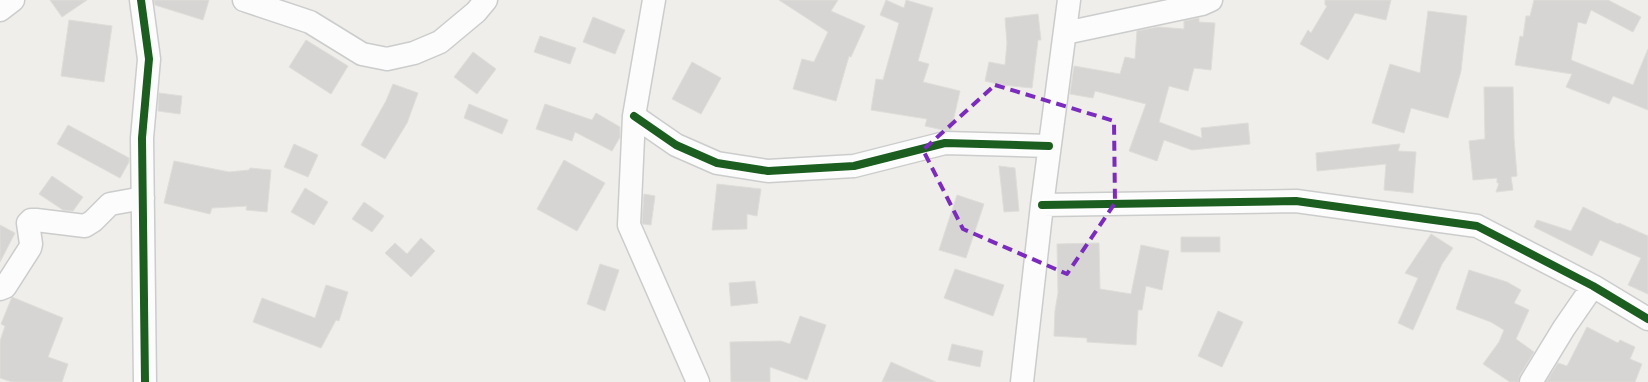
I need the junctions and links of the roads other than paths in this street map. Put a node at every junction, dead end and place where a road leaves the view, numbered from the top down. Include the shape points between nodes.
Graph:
1 (13, 0) edge
2 (141, 0) edge
3 (244, 0) edge
4 (486, 0) edge
5 (654, 0) edge
6 (1069, 0) edge
7 (1211, 0) edge
8 (0, 10) edge
9 (1065, 33) junction
10 (634, 116) junction
11 (1049, 146) junction
12 (143, 198) junction
13 (1042, 205) junction
14 (1594, 286) junction
15 (0, 289) edge
16 (1648, 319) edge
17 (145, 382) edge
18 (698, 382) edge
19 (1022, 382) edge
20 (1531, 382) edge

1 - 8 street
2 - 12 street via 149,59 142,138
3 - 4 street via 310,22 362,54 387,59 414,53 440,42
5 - 10 street
6 - 9 street
7 - 9 street
9 - 11 street
10 - 11 street via 676,145 717,164 768,171 854,166 945,143
10 - 18 street via 630,225
11 - 13 street
12 - 15 street via 110,204 85,226 31,220 28,223 30,248 5,287
12 - 17 street
13 - 14 street via 1296,201 1477,226
13 - 19 street
14 - 16 street
14 - 20 street

